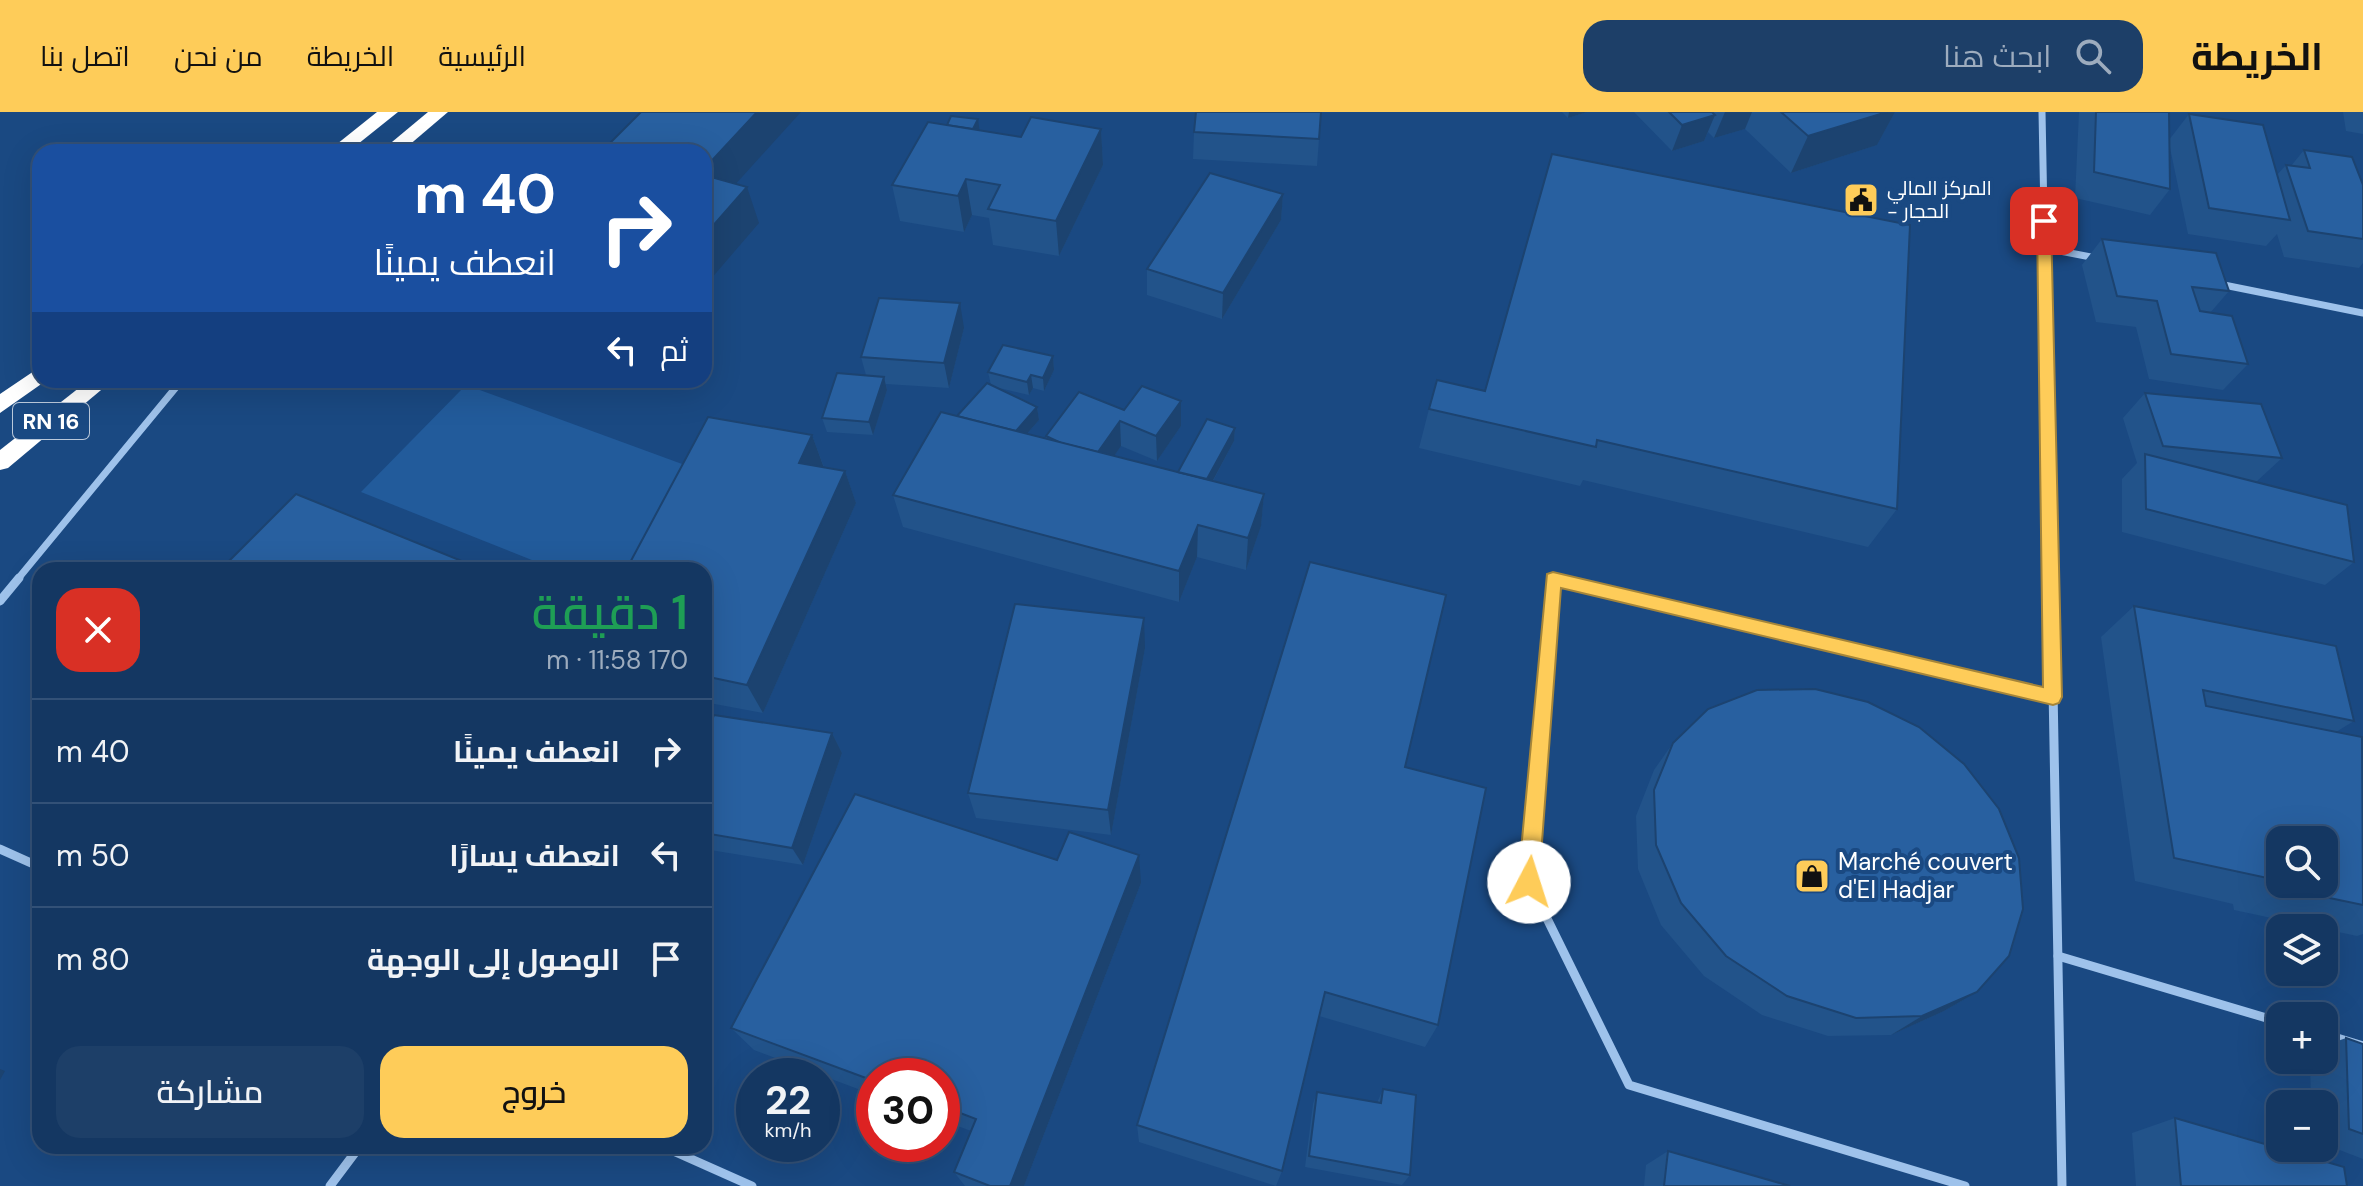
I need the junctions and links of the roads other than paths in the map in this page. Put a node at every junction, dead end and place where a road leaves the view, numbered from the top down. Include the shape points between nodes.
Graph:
1 (389, 112) edge
2 (439, 112) edge
3 (2042, 112) edge
4 (347, 144) edge
5 (399, 144) edge
6 (2044, 248) junction
7 (2105, 260) edge
8 (2211, 282) edge
9 (2363, 313) edge
10 (32, 381) edge
11 (93, 388) edge
12 (175, 388) edge
13 (0, 405) edge
14 (0, 462) edge
15 (32, 562) edge
16 (32, 562) edge
17 (0, 601) edge
18 (2053, 697) junction
19 (0, 849) edge
20 (32, 863) edge
21 (2058, 956) junction
22 (2266, 1018) edge
23 (2338, 1038) edge
24 (2363, 1046) edge
25 (354, 1154) edge
26 (680, 1154) edge
27 (330, 1186) edge
28 (752, 1186) edge
29 (1965, 1186) edge
30 (2062, 1186) edge

1 - 4 highway
2 - 5 highway
3 - 6 street
6 - 7 street
6 - 18 street
8 - 9 street
10 - 13 highway, RN 16
11 - 14 highway, RN 16
12 - 16 street
15 - 17 street
18 - 21 street
18 - 29 street via 1553,579 1529,882 1629,1085
19 - 20 street
21 - 22 street
21 - 30 street
23 - 24 street
25 - 27 street
26 - 28 street

